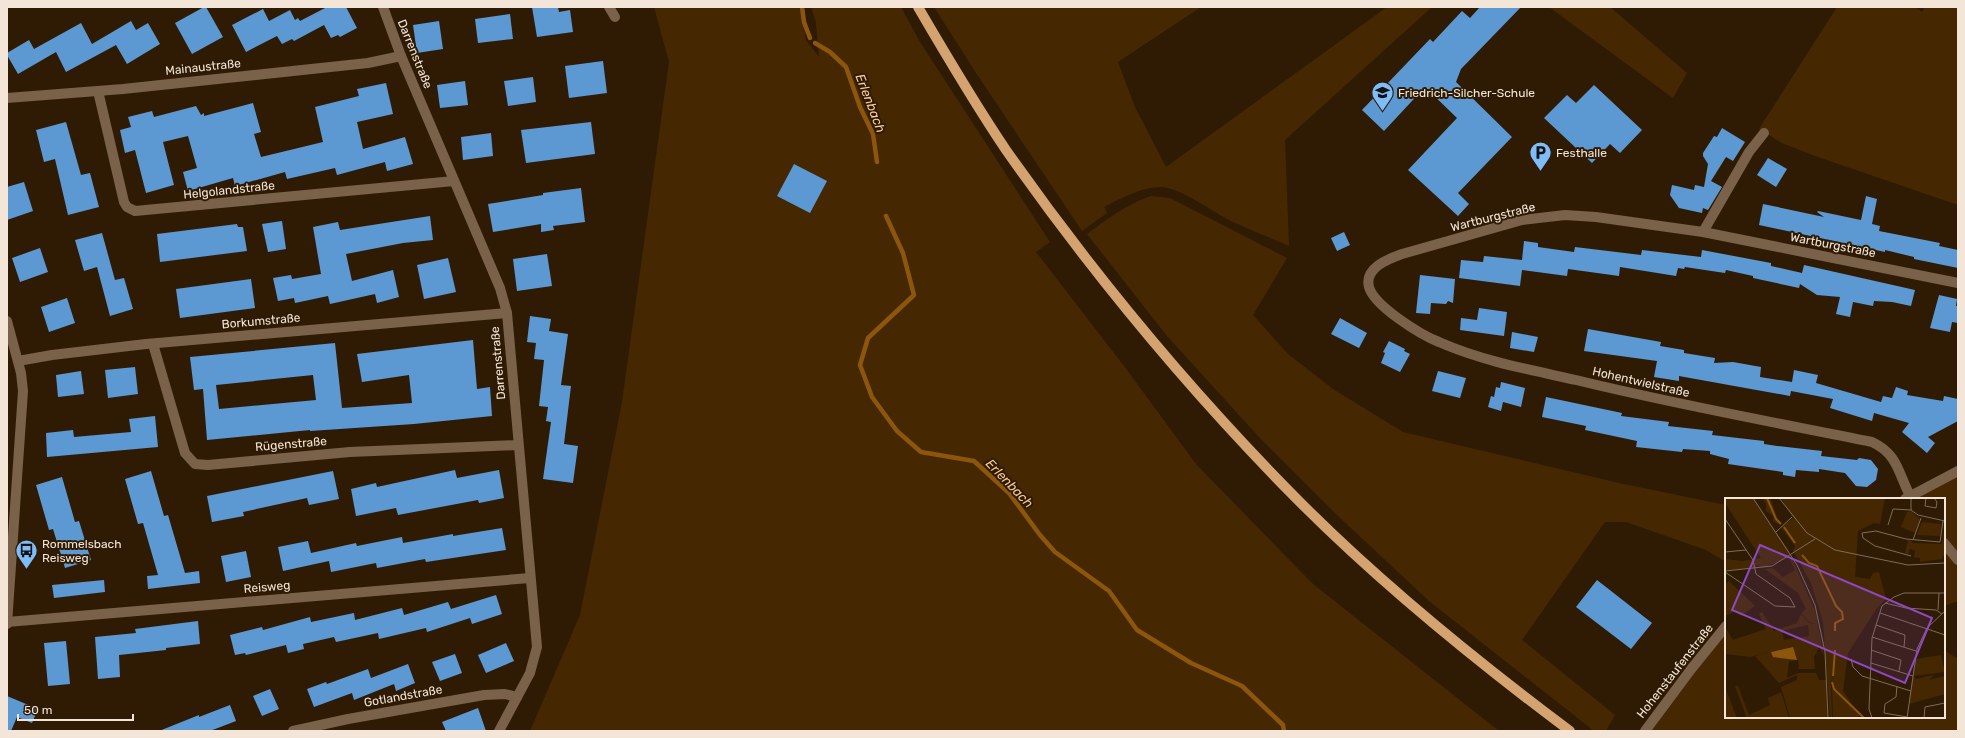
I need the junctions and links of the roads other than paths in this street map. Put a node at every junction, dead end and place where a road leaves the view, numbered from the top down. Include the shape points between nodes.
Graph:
1 (382, 7) edge
2 (609, 7) edge
3 (918, 7) edge
4 (615, 17) dead end
5 (401, 56) junction
6 (98, 91) junction
7 (7, 98) edge
8 (1764, 133) dead end
9 (454, 180) junction
10 (1703, 232) junction
11 (1370, 276) joint
12 (1958, 283) edge
13 (507, 313) junction
14 (7, 321) edge
15 (154, 344) junction
16 (18, 361) junction
17 (518, 445) junction
18 (1958, 471) edge
19 (1909, 498) edge
20 (1945, 544) edge
21 (1958, 560) edge
22 (530, 578) junction
23 (7, 623) edge
24 (1725, 627) edge
25 (517, 697) junction
26 (293, 731) edge
27 (499, 731) edge
28 (1570, 731) edge
29 (1646, 731) edge

1 - 5 street, Darrenstraße
2 - 4 street
3 - 28 main road via 1006,149 1097,273 1191,386 1290,492 1379,576 1471,655
5 - 6 street, Mainaustraße via 368,63
5 - 9 street, Darrenstraße
6 - 7 street, Mainaustraße
6 - 9 street, Helgolandstraße via 124,202 135,211
8 - 10 street via 1749,152
9 - 13 street, Darrenstraße via 500,288
10 - 11 street, Wartburgstraße via 1596,217 1540,217 1388,259
10 - 12 street, Wartburgstraße
11 - 19 street, Hohentwielstraße via 1370,289 1378,301 1406,323 1438,342 1454,348 1516,366 1692,407 1872,442 1884,448 1893,458
13 - 15 street, Borkumstraße
13 - 17 street, Darrenstraße
14 - 16 street
15 - 16 street, Borkumstraße
15 - 17 street, Rügenstraße via 185,453 195,464 208,465 350,452
16 - 23 street via 23,384 23,415
17 - 22 street, Darrenstraße
18 - 19 street
20 - 21 street
22 - 23 street, Reisweg
22 - 25 street, Darrenstraße via 536,656
24 - 29 street, Hohenstaufenstraße
25 - 26 street, Gotlandstraße via 505,694 484,695
25 - 27 street, Darrenstraße

